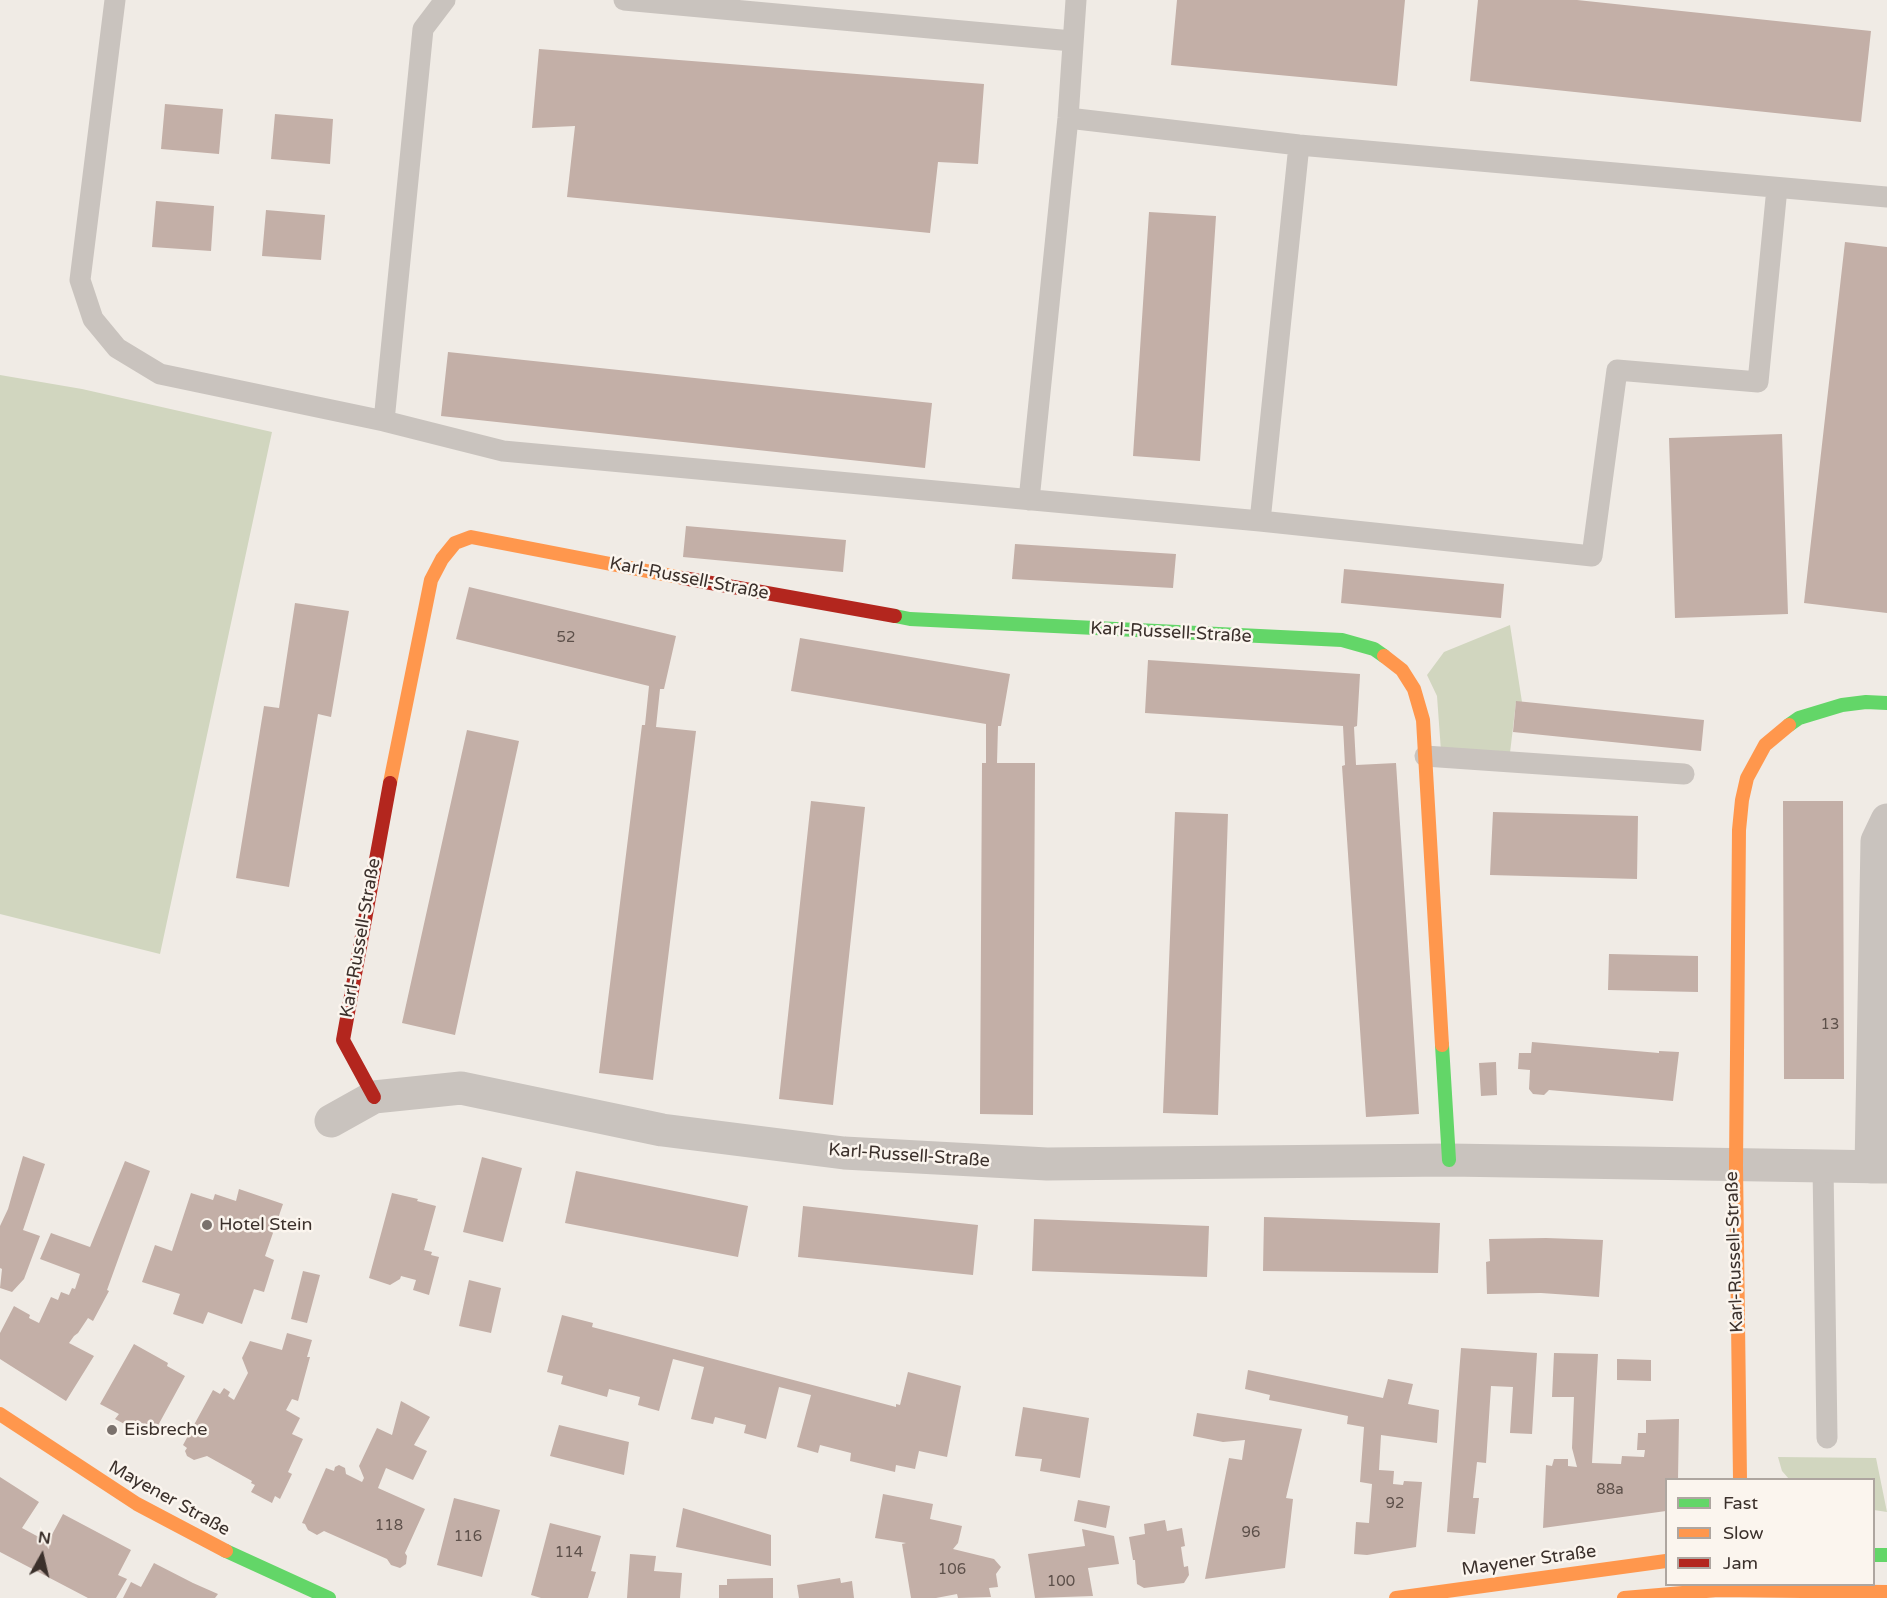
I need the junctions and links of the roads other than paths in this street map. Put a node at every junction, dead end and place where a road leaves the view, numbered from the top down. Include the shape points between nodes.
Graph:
1 (115, 0) edge
2 (445, 0) edge
3 (624, 0) edge
4 (1076, 0) edge
5 (1072, 40) junction
6 (1068, 118) junction
7 (1299, 145) junction
8 (1777, 188) junction
9 (1887, 197) edge
10 (384, 421) junction
11 (1029, 500) junction
12 (1260, 522) junction
13 (1887, 704) edge
14 (1425, 756) junction
15 (1684, 774) dead end
16 (1887, 820) edge
17 (374, 1096) junction
18 (331, 1121) dead end
19 (1449, 1160) junction
20 (1736, 1165) junction
21 (1823, 1166) junction
22 (1879, 1167) edge
23 (0, 1414) edge
24 (1827, 1438) dead end
25 (1740, 1478) edge
26 (1665, 1561) edge
27 (1887, 1592) edge
28 (329, 1598) edge
29 (1396, 1598) edge
30 (1624, 1598) edge

1 - 10 lane via 80,280 93,319 117,348 160,374
2 - 10 lane via 423,30
3 - 5 lane
4 - 5 lane
5 - 6 lane
6 - 7 lane
6 - 11 lane
7 - 8 lane
7 - 12 lane
8 - 9 lane
8 - 12 lane via 1758,382 1617,370 1592,556
10 - 11 lane via 503,451
11 - 12 lane
13 - 20 main road via 1842,705 1798,718 1765,746 1748,778 1739,830
14 - 15 lane
14 - 17 main road, Karl-Russell-Straße via 1423,720 1414,689 1402,670 1374,649 1342,640 910,619 471,537 455,543 431,580 343,1040
14 - 19 main road, Karl-Russell-Straße
16 - 22 street via 1877,841
17 - 18 street, Karl-Russell-Straße
17 - 19 street, Karl-Russell-Straße via 461,1088 662,1130 844,1153 1047,1164
19 - 20 street, Karl-Russell-Straße
20 - 21 street
20 - 25 main road, Karl-Russell-Straße
21 - 22 street
21 - 24 lane
23 - 28 main road, Mayener Straße via 137,1504 237,1557
26 - 29 main road, Mayener Straße
27 - 30 main road via 1718,1590

